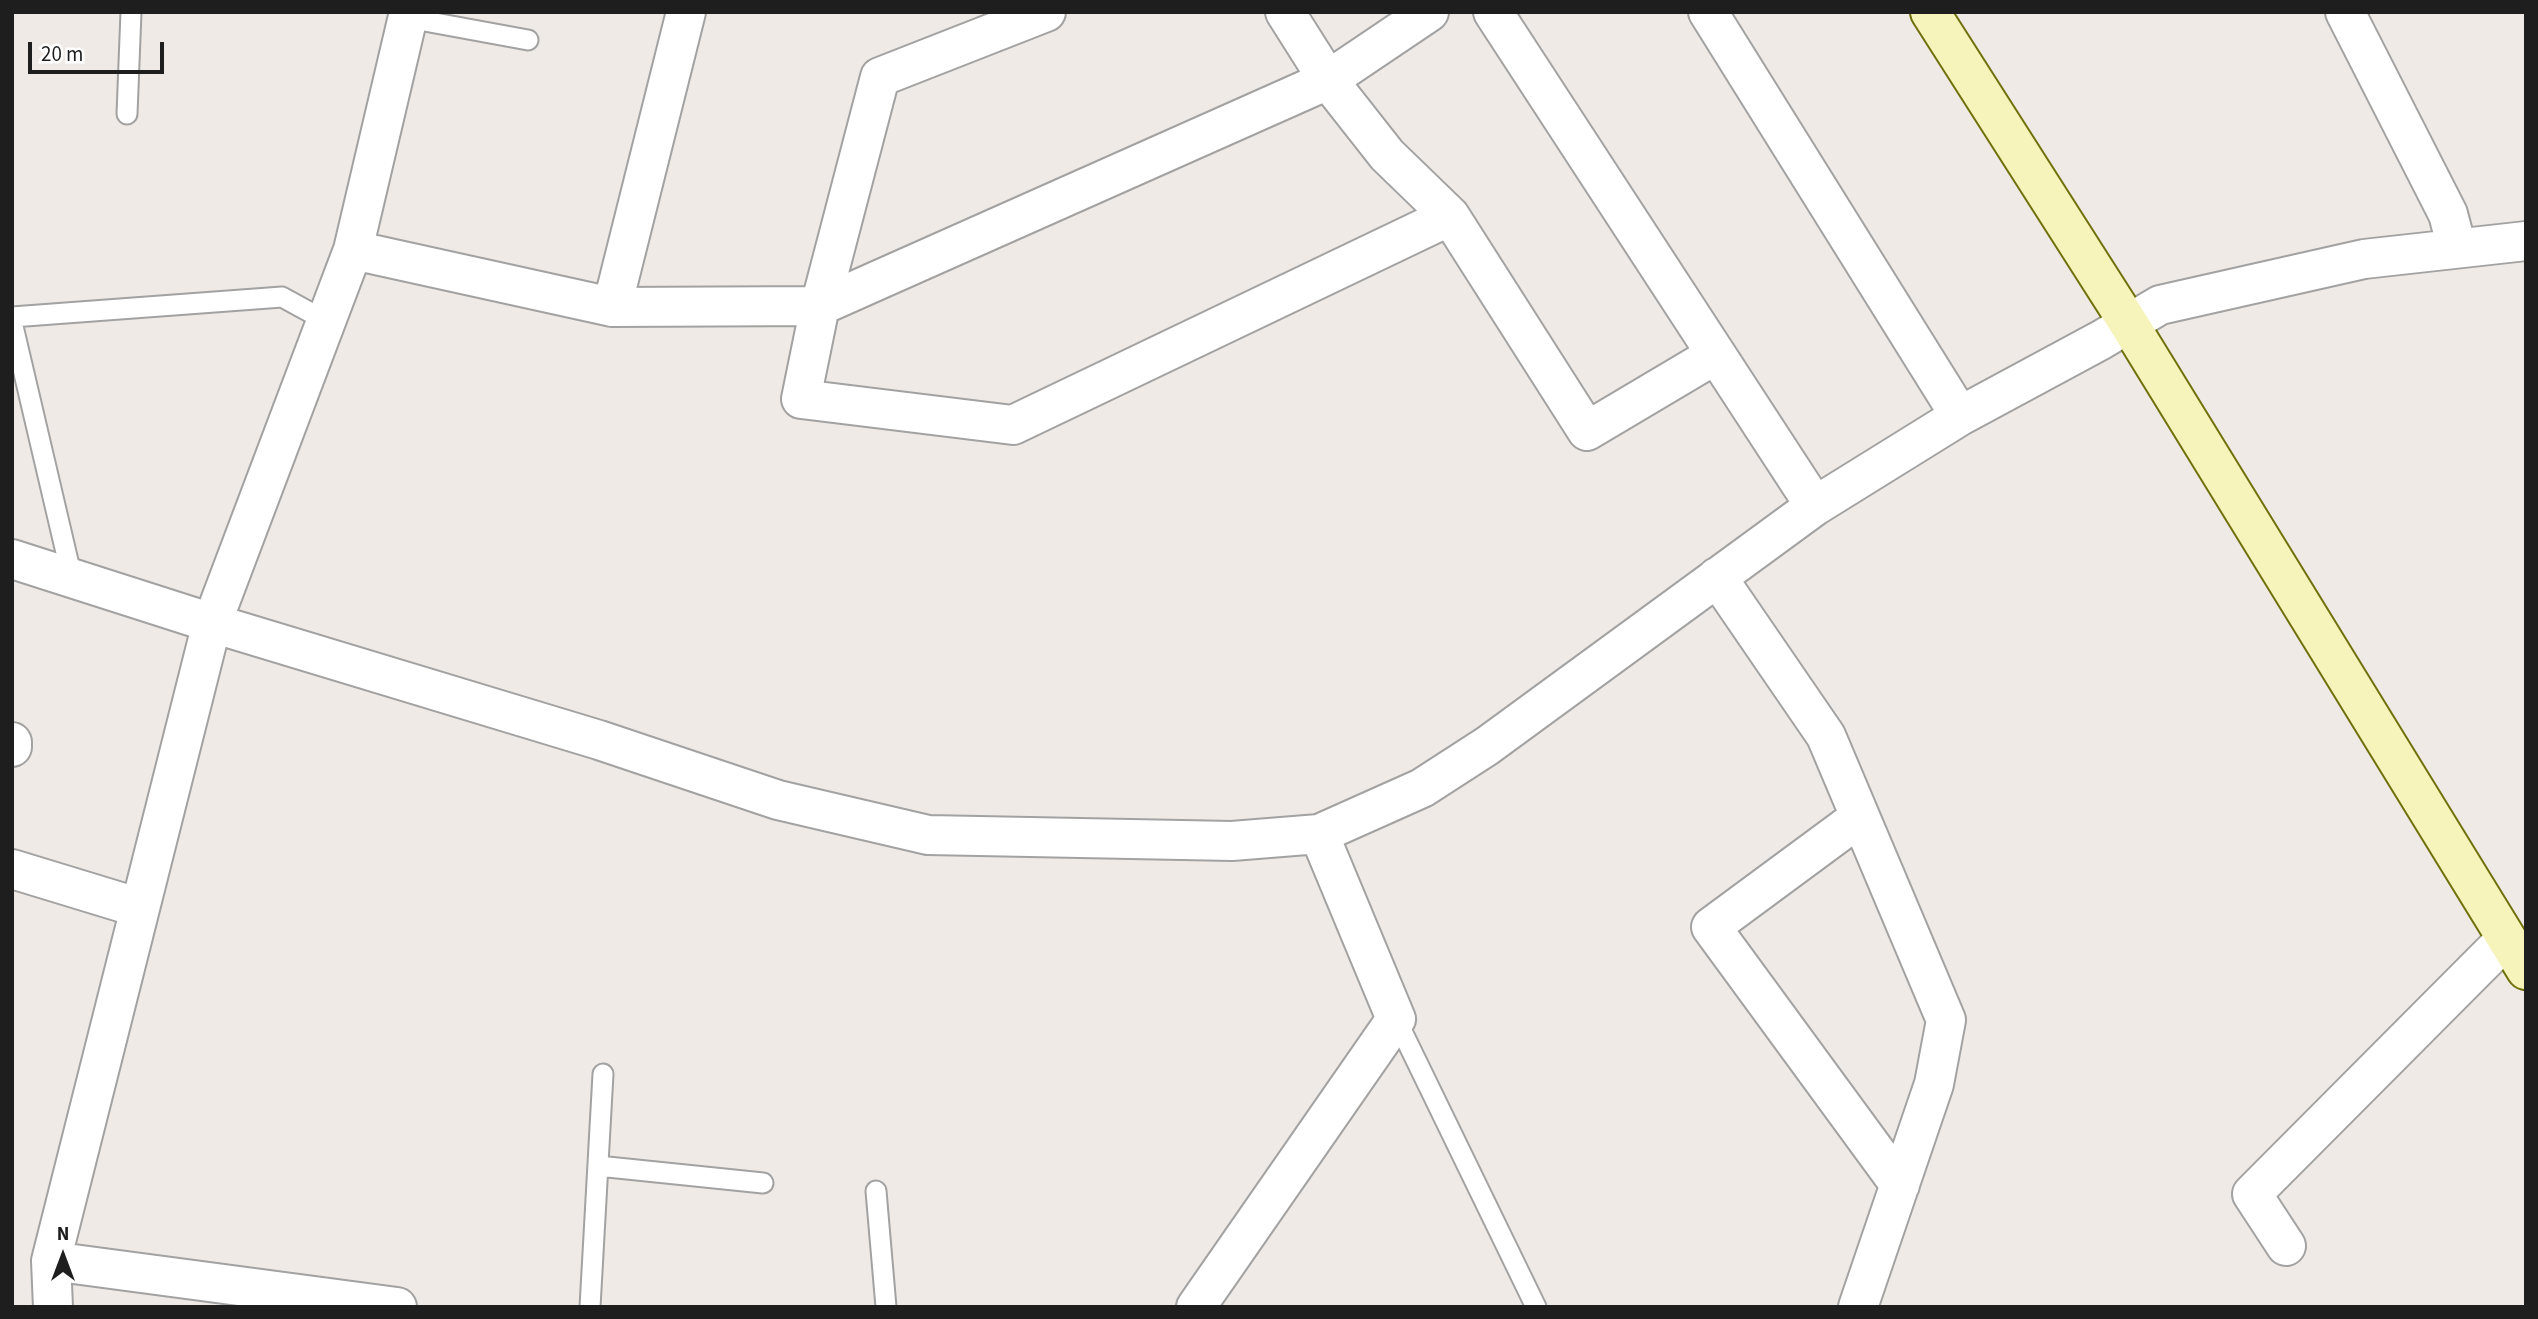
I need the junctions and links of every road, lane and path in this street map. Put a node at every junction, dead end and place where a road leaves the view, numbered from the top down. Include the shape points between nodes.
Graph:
1 (131, 12) edge
2 (687, 12) edge
3 (1046, 12) edge
4 (1285, 12) edge
5 (1429, 12) edge
6 (1493, 12) edge
7 (1708, 12) edge
8 (1930, 12) edge
9 (2345, 12) edge
10 (408, 15) edge
11 (528, 40) dead end
12 (1328, 80) junction
13 (127, 114) dead end
14 (1450, 216) junction
15 (2526, 241) edge
16 (2457, 248) junction
17 (353, 250) junction
18 (820, 306) junction
19 (612, 307) junction
20 (12, 319) edge
21 (326, 321) junction
22 (2129, 324) junction
23 (1716, 355) junction
24 (1960, 415) junction
25 (1815, 506) junction
26 (12, 559) edge
27 (72, 578) junction
28 (1717, 578) junction
29 (212, 623) junction
30 (1860, 817) junction
31 (1319, 834) junction
32 (12, 869) edge
33 (140, 908) junction
34 (2516, 955) edge
35 (1396, 1019) junction
36 (603, 1074) dead end
37 (598, 1166) junction
38 (763, 1183) dead end
39 (1900, 1185) junction
40 (876, 1191) dead end
41 (2286, 1245) dead end
42 (51, 1261) junction
43 (53, 1307) edge
44 (397, 1307) edge
45 (590, 1307) edge
46 (886, 1307) edge
47 (1196, 1307) edge
48 (1536, 1307) edge
49 (1858, 1307) edge

1 - 13 lane
2 - 19 street
3 - 18 street via 880,77
4 - 12 street
5 - 12 street
6 - 23 street
7 - 24 street
8 - 22 street
9 - 16 street via 2448,214
10 - 11 lane
10 - 17 street
12 - 14 street via 1387,155
12 - 18 street
14 - 18 street via 1013,425 801,399
14 - 23 street via 1587,431
15 - 16 street
16 - 22 street via 2364,259 2160,305
17 - 19 street
17 - 21 street
18 - 19 street
20 - 21 lane via 282,296
20 - 27 lane
21 - 29 street
22 - 24 street
22 - 34 street
23 - 25 street
24 - 25 street
25 - 28 street
26 - 27 street
27 - 29 street
28 - 30 street via 1826,736
28 - 31 street via 1422,788
29 - 31 street via 599,740 778,800 928,835 1232,841
29 - 33 street
30 - 39 street via 1946,1020 1934,1084
30 - 39 street via 1711,927
31 - 35 street
32 - 33 street
33 - 42 street
34 - 41 street via 2252,1194
35 - 47 street
35 - 48 lane
36 - 37 lane
37 - 38 lane
37 - 45 lane
39 - 49 street
40 - 46 lane
42 - 43 street
42 - 44 street

